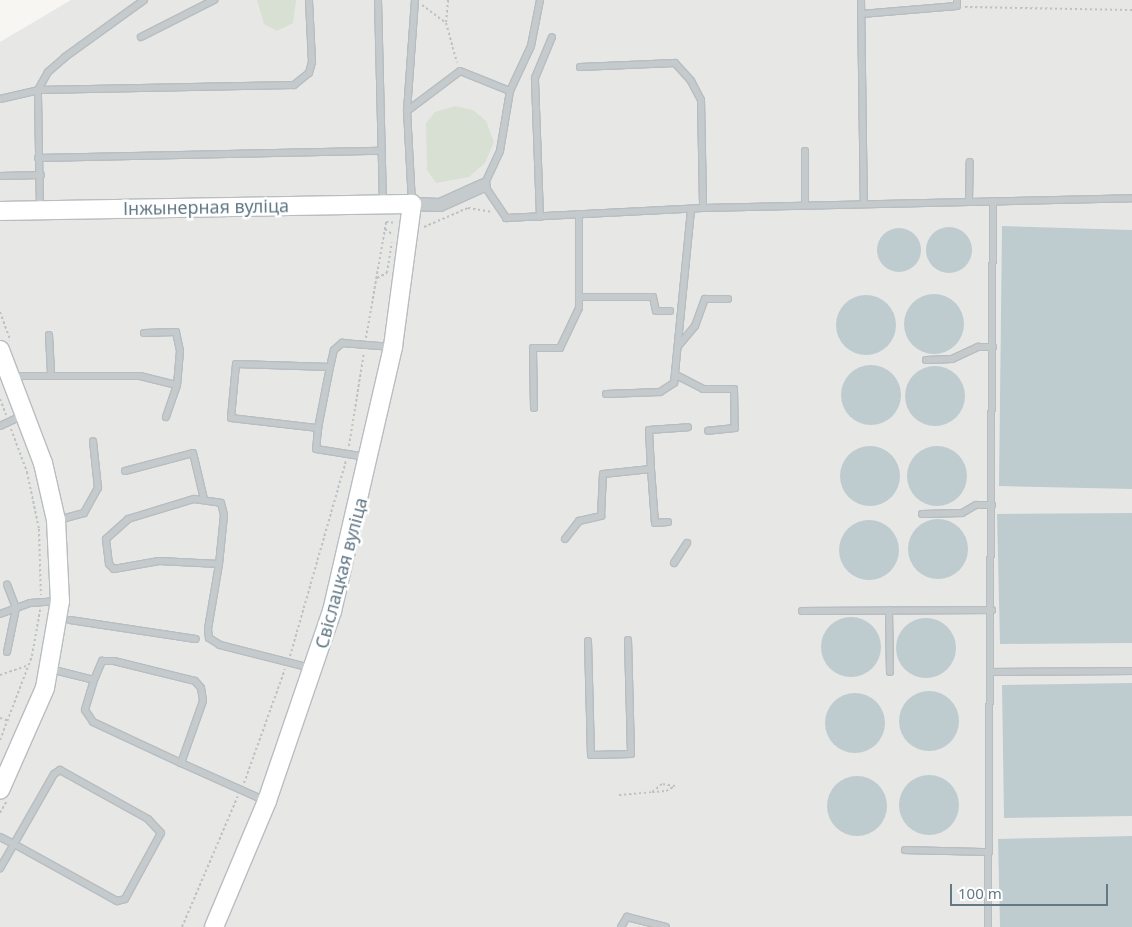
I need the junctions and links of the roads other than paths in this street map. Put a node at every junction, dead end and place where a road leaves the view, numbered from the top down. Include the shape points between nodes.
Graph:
1 (144, 0) edge
2 (214, 0) edge
3 (310, 0) edge
4 (378, 0) edge
5 (540, 0) edge
6 (861, 0) edge
7 (415, 1) edge
8 (957, 3) edge
9 (861, 14) junction
10 (141, 38) dead end
11 (552, 38) dead end
12 (580, 67) dead end
13 (38, 90) junction
14 (510, 91) junction
15 (0, 99) edge
16 (407, 111) junction
17 (381, 151) junction
18 (804, 151) dead end
19 (38, 158) junction
20 (970, 162) dead end
21 (40, 175) junction
22 (0, 176) edge
23 (484, 185) junction
24 (1132, 198) edge
25 (993, 201) junction
26 (969, 202) junction
27 (383, 203) junction
28 (412, 204) junction
29 (864, 204) junction
30 (805, 205) junction
31 (691, 208) junction
32 (703, 208) junction
33 (0, 211) edge
34 (40, 211) junction
35 (579, 214) junction
36 (540, 217) junction
37 (579, 297) junction
38 (728, 299) dead end
39 (670, 312) dead end
40 (144, 333) dead end
41 (48, 335) dead end
42 (679, 345) junction
43 (993, 347) junction
44 (393, 348) junction
45 (0, 350) edge
46 (926, 360) dead end
47 (330, 366) junction
48 (51, 374) junction
49 (676, 375) junction
50 (10, 376) junction
51 (177, 385) junction
52 (606, 394) dead end
53 (534, 408) dead end
54 (26, 414) junction
55 (166, 417) dead end
56 (0, 426) edge
57 (688, 427) dead end
58 (318, 428) junction
59 (708, 431) dead end
60 (94, 441) dead end
61 (370, 457) junction
62 (651, 469) junction
63 (124, 471) dead end
64 (204, 499) junction
65 (992, 505) junction
66 (922, 514) dead end
67 (56, 520) junction
68 (668, 522) dead end
69 (565, 539) dead end
70 (687, 543) dead end
71 (674, 563) dead end
72 (219, 564) junction
73 (7, 586) dead end
74 (60, 601) junction
75 (16, 608) junction
76 (889, 610) junction
77 (992, 610) junction
78 (802, 611) dead end
79 (0, 614) edge
80 (70, 620) dead end
81 (196, 639) dead end
82 (628, 640) dead end
83 (588, 641) dead end
84 (7, 652) dead end
85 (50, 669) junction
86 (315, 669) junction
87 (1132, 671) edge
88 (890, 672) dead end
89 (992, 672) junction
90 (94, 680) junction
91 (181, 763) junction
92 (0, 790) edge
93 (267, 801) junction
94 (0, 837) edge
95 (14, 844) junction
96 (905, 850) dead end
97 (989, 852) junction
98 (0, 868) edge
99 (214, 927) edge
100 (621, 927) edge
101 (666, 927) edge
102 (988, 927) edge

1 - 13 lane via 65,57 48,72
2 - 10 lane
3 - 13 lane via 312,62 309,73 294,85
4 - 17 lane
5 - 14 lane via 531,46
6 - 9 lane
7 - 16 lane
8 - 9 lane
9 - 29 lane
11 - 36 lane via 535,78
12 - 32 lane via 674,63 691,81 701,100
13 - 15 lane
13 - 19 lane
14 - 16 lane via 460,71
14 - 23 lane via 500,152
16 - 28 lane
17 - 19 lane
17 - 27 lane
18 - 30 lane
19 - 21 lane
20 - 26 lane
21 - 22 lane
21 - 34 lane
23 - 28 street via 440,204
23 - 36 lane via 506,218
24 - 25 lane
25 - 26 lane
25 - 43 lane
26 - 29 lane
27 - 28 street, Інжынерная вуліца
27 - 34 street, Інжынерная вуліца
28 - 44 street, Свіслацкая вуліца
29 - 30 lane
30 - 32 lane
31 - 32 lane
31 - 35 lane
31 - 42 lane
33 - 34 street, Інжынерная вуліца
35 - 36 lane
35 - 37 lane
37 - 39 lane via 653,297 656,311
37 - 53 lane via 579,308 560,348 533,348
38 - 42 lane via 705,299 695,326
40 - 51 lane via 176,332 180,351
41 - 48 lane
42 - 49 lane
43 - 46 lane via 952,359
43 - 65 lane
44 - 47 lane via 336,345
44 - 61 street, Свіслацкая вуліца
45 - 50 street
47 - 58 lane
47 - 58 lane via 242,363 232,370 231,418
48 - 50 lane
48 - 51 lane via 140,376
49 - 52 lane via 670,388 660,392
49 - 59 lane via 703,389 734,389 735,428
50 - 54 street
51 - 55 lane
54 - 56 lane
54 - 67 street
57 - 62 lane via 649,430
58 - 61 lane via 316,449
60 - 67 lane via 98,488 84,513
61 - 86 street, Свіслацкая вуліца
62 - 68 lane via 655,523
62 - 69 lane via 603,474 601,516 579,521
63 - 64 lane via 193,453
64 - 72 lane via 221,502
64 - 72 lane via 128,520 113,529 106,539 109,564 114,569 159,561
65 - 66 lane via 976,505 962,512
65 - 77 lane
67 - 74 street
70 - 71 lane
72 - 86 lane via 209,638 220,645
73 - 75 lane
74 - 75 lane via 41,601
74 - 85 street
75 - 79 lane
75 - 84 lane
76 - 77 lane
76 - 78 lane
76 - 88 lane
77 - 89 lane
80 - 81 lane
82 - 83 lane via 631,754 591,755
85 - 90 lane
85 - 92 street via 36,715
86 - 93 street, Свіслацкая вуліца
87 - 89 lane
89 - 97 lane
90 - 91 lane via 88,717
90 - 91 lane via 102,662 114,661 195,681 201,688 203,701
91 - 93 lane
93 - 99 street, Свіслацкая вуліца
94 - 95 lane
95 - 95 lane via 116,902 125,899 161,833 148,819 60,770
95 - 98 lane
96 - 97 lane
97 - 102 lane
100 - 101 lane via 626,917

